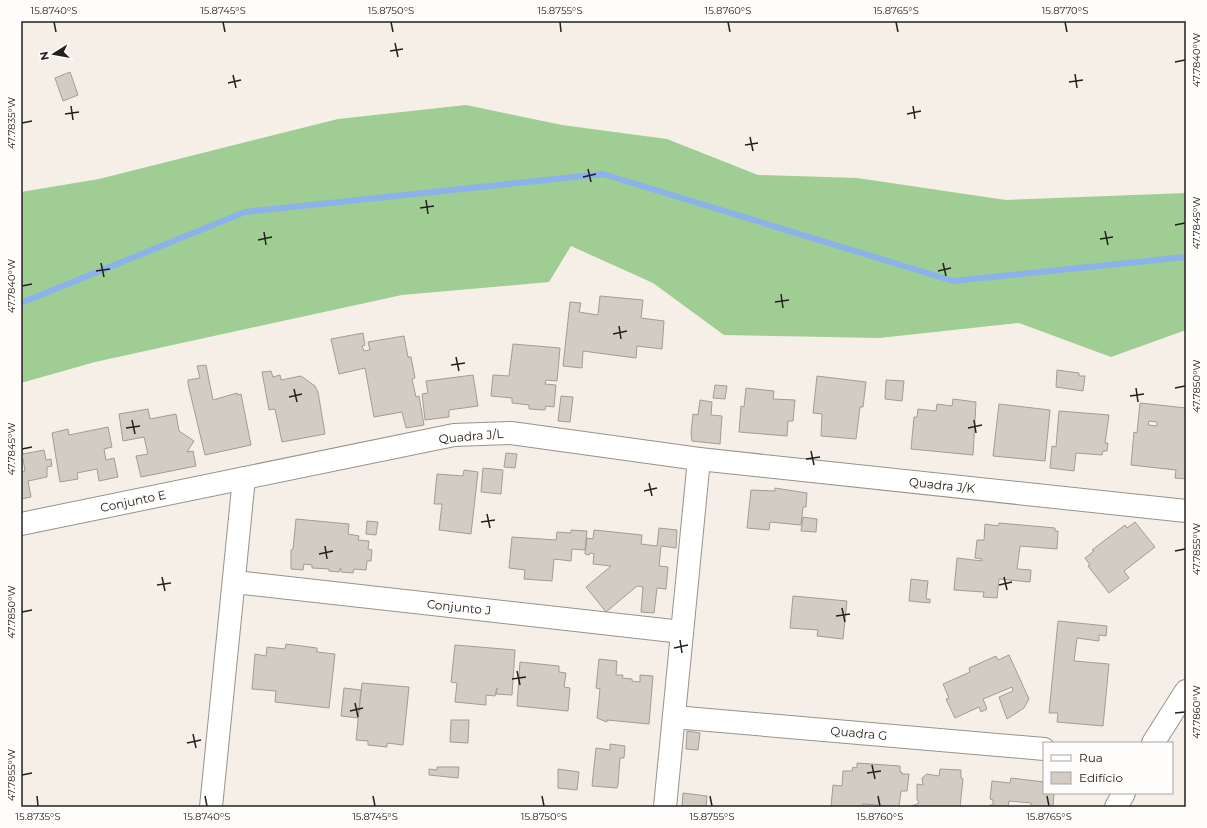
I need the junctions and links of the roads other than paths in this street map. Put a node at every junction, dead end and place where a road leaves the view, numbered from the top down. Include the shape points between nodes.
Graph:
1 (699, 459) junction
2 (244, 478) junction
3 (1186, 511) edge
4 (21, 524) edge
5 (235, 582) junction
6 (682, 632) junction
7 (1186, 691) edge
8 (674, 717) junction
9 (1154, 742) edge
10 (1043, 749) edge
11 (1123, 794) edge
12 (211, 807) edge
13 (666, 807) edge
14 (1116, 807) edge

1 - 2 street, Quadra J/L via 511,433 454,435
1 - 3 street, Quadra J/K
1 - 6 street
2 - 4 street, Conjunto E
2 - 5 street
5 - 6 street, Conjunto J
5 - 12 street
6 - 8 street
7 - 9 street
8 - 10 street, Quadra G
8 - 13 street
11 - 14 street

